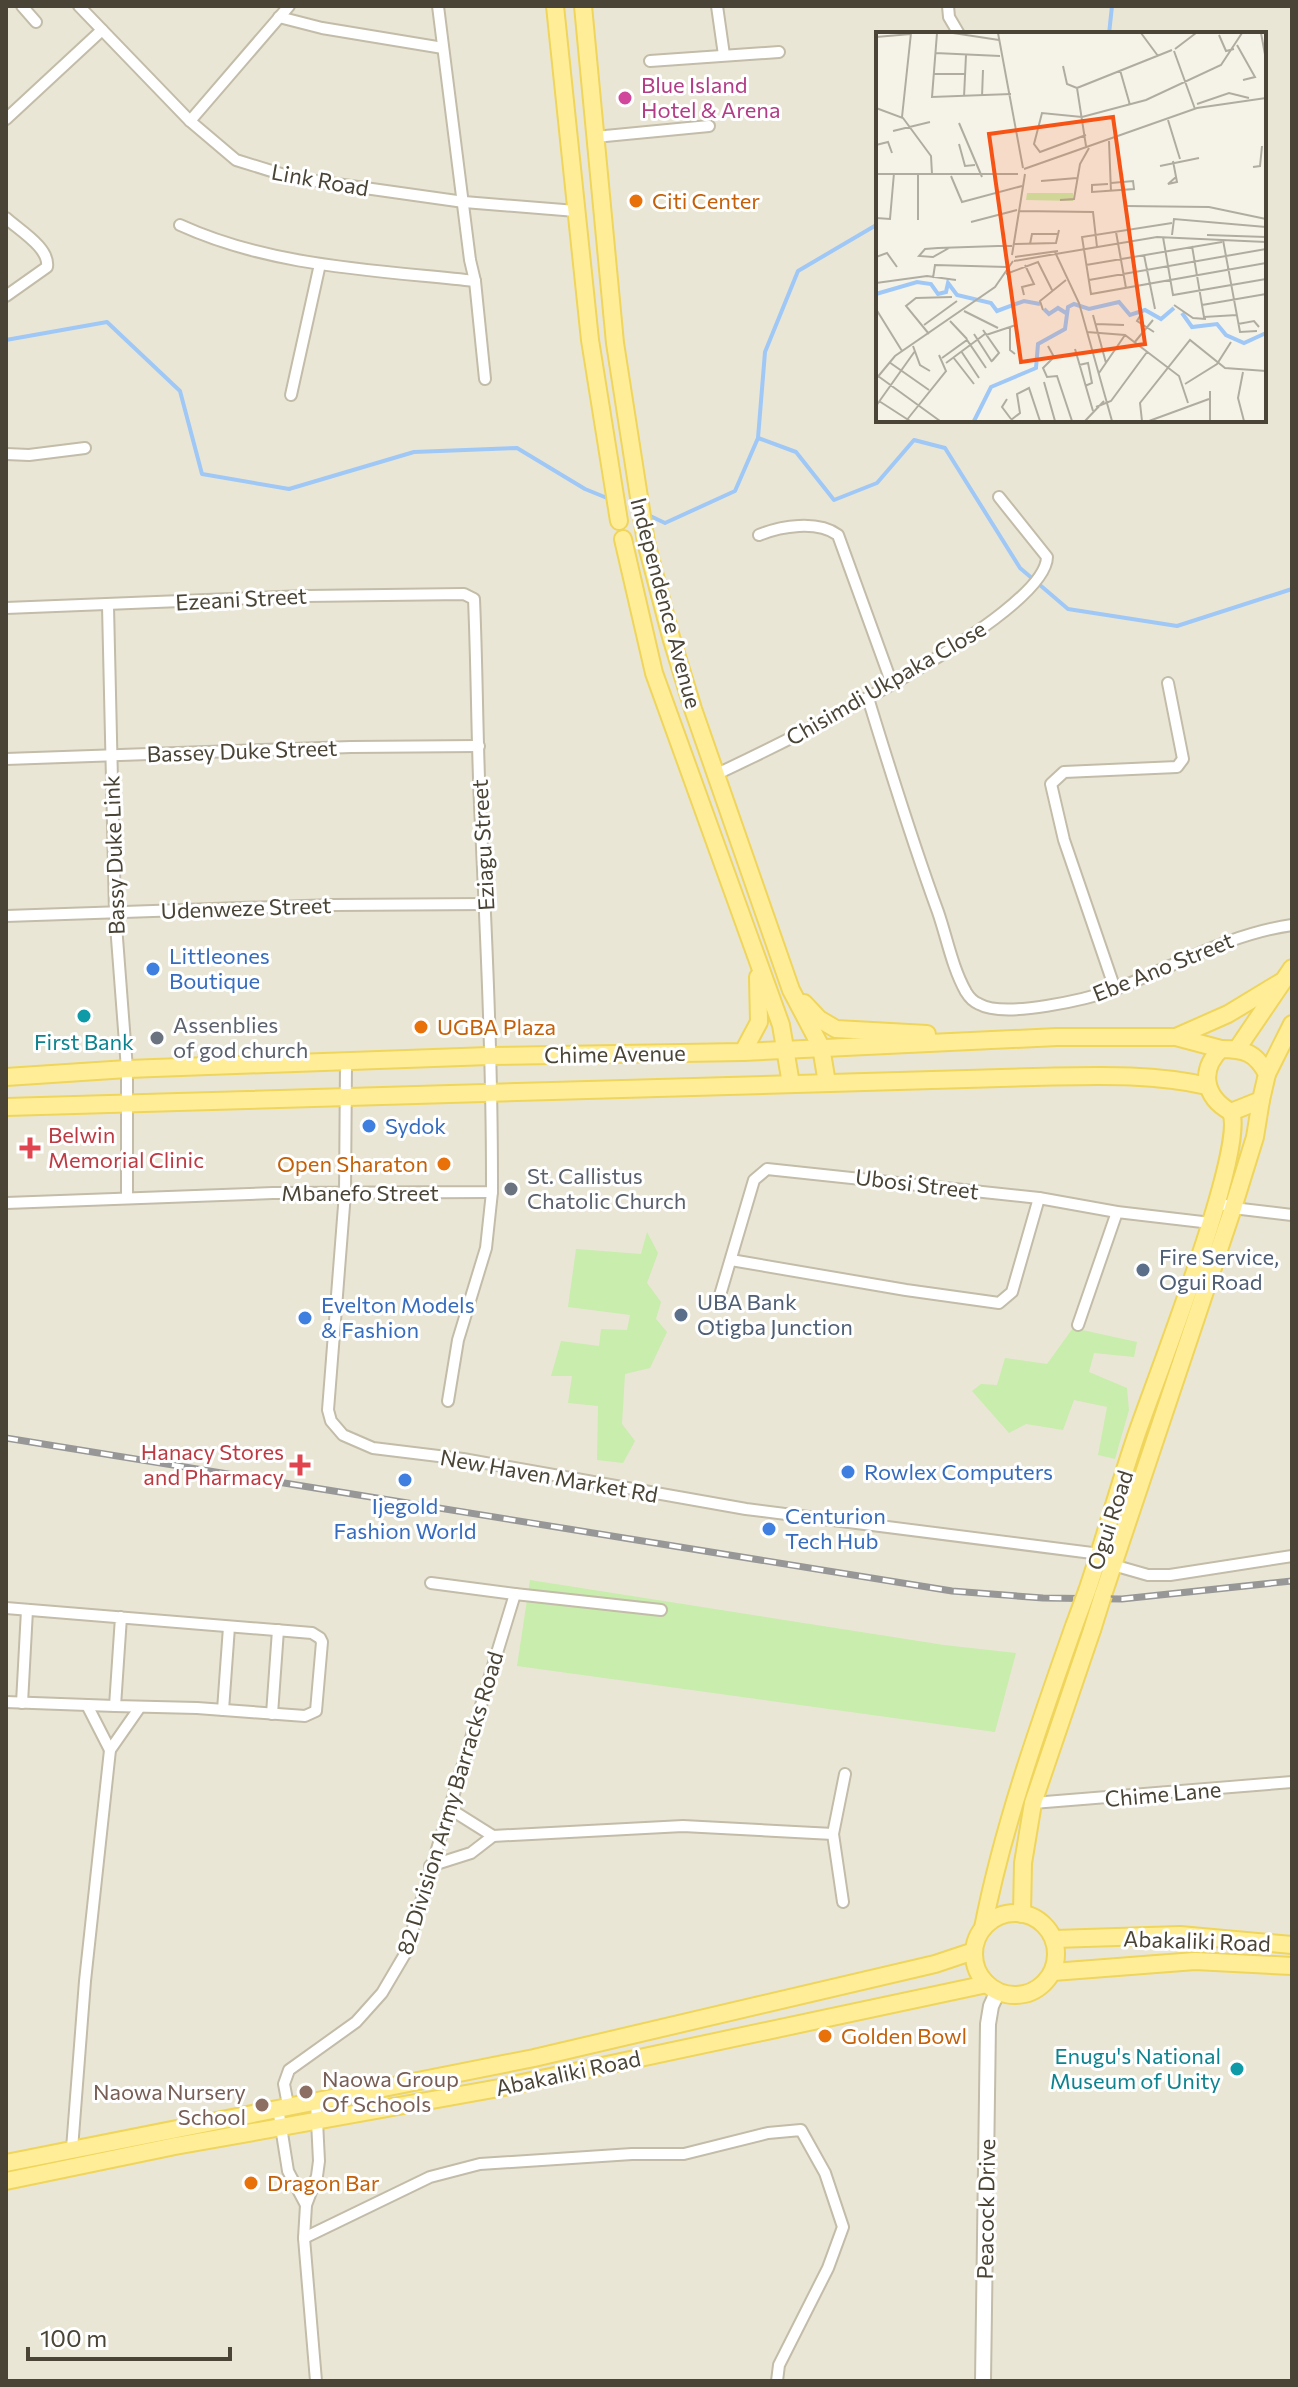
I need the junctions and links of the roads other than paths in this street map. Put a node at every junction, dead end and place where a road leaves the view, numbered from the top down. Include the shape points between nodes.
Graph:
1 (22, 6) edge
2 (79, 6) edge
3 (289, 6) edge
4 (438, 6) edge
5 (555, 6) edge
6 (583, 6) edge
7 (717, 6) edge
8 (948, 6) edge
9 (279, 17) junction
10 (36, 22) dead end
11 (102, 30) junction
12 (958, 32) edge
13 (443, 48) junction
14 (779, 52) dead end
15 (724, 55) junction
16 (650, 61) dead end
17 (6, 119) edge
18 (190, 121) junction
19 (709, 126) dead end
20 (595, 137) junction
21 (464, 202) junction
22 (576, 211) junction
23 (6, 218) edge
24 (180, 225) dead end
25 (320, 264) junction
26 (475, 281) junction
27 (6, 296) edge
28 (485, 379) dead end
29 (291, 395) dead end
30 (85, 448) dead end
31 (6, 454) edge
32 (999, 497) dead end
33 (619, 521) dead end
34 (759, 535) dead end
35 (623, 539) dead end
36 (474, 599) joint
37 (108, 606) junction
38 (6, 608) edge
39 (1168, 683) dead end
40 (892, 684) junction
41 (868, 698) junction
42 (479, 746) junction
43 (111, 756) junction
44 (6, 759) edge
45 (717, 774) junction
46 (487, 904) junction
47 (115, 912) junction
48 (6, 916) edge
49 (1292, 925) edge
50 (758, 963) junction
51 (1292, 968) edge
52 (1281, 982) junction
53 (1115, 989) junction
54 (791, 990) junction
55 (1292, 1024) edge
56 (1176, 1037) junction
57 (964, 1041) junction
58 (821, 1047) junction
59 (785, 1048) junction
60 (1229, 1049) junction
61 (743, 1052) junction
62 (489, 1056) junction
63 (346, 1062) junction
64 (127, 1069) junction
65 (1267, 1074) junction
66 (6, 1077) edge
67 (827, 1083) junction
68 (791, 1084) junction
69 (1207, 1086) junction
70 (490, 1091) junction
71 (347, 1096) junction
72 (1261, 1100) junction
73 (127, 1103) junction
74 (6, 1107) edge
75 (1231, 1112) junction
76 (492, 1192) junction
77 (345, 1193) junction
78 (127, 1197) junction
79 (1039, 1198) junction
80 (6, 1203) edge
81 (1225, 1205) junction
82 (1117, 1212) junction
83 (1292, 1215) edge
84 (1211, 1223) junction
85 (731, 1260) junction
86 (718, 1302) dead end
87 (1078, 1325) dead end
88 (448, 1401) dead end
89 (1135, 1439) junction
90 (1152, 1445) junction
91 (1100, 1554) junction
92 (1292, 1556) edge
93 (1113, 1565) junction
94 (431, 1583) dead end
95 (1095, 1593) junction
96 (515, 1594) junction
97 (6, 1608) edge
98 (27, 1610) junction
99 (661, 1610) dead end
100 (121, 1617) junction
101 (229, 1627) junction
102 (278, 1630) junction
103 (6, 1702) edge
104 (22, 1703) junction
105 (115, 1706) junction
106 (88, 1707) junction
107 (140, 1707) junction
108 (223, 1710) junction
109 (272, 1714) junction
110 (110, 1750) junction
111 (845, 1774) dead end
112 (1292, 1782) edge
113 (1033, 1803) junction
114 (450, 1809) junction
115 (833, 1834) junction
116 (493, 1836) junction
117 (430, 1866) junction
118 (843, 1902) dead end
119 (1022, 1914) junction
120 (983, 1928) junction
121 (1054, 1939) junction
122 (1236, 1940) junction
123 (1292, 1945) edge
124 (974, 1951) junction
125 (1232, 1961) junction
126 (1292, 1966) edge
127 (1053, 1972) junction
128 (992, 1988) junction
129 (316, 2101) junction
130 (283, 2107) junction
131 (318, 2122) junction
132 (280, 2129) junction
133 (72, 2149) junction
134 (6, 2163) edge
135 (6, 2181) edge
136 (306, 2205) junction
137 (304, 2238) junction
138 (316, 2381) edge
139 (777, 2381) edge
140 (983, 2381) edge

1 - 10 street
2 - 11 street, Link Road
3 - 9 street
4 - 13 street
5 - 22 main road, Independence Avenue
6 - 20 main road, Independence Avenue
7 - 15 street
8 - 12 street
9 - 13 street
9 - 18 street
11 - 17 street
11 - 18 street, Link Road
13 - 21 street
14 - 15 street
15 - 16 street
18 - 21 street, Link Road via 236,160 265,171
19 - 20 street
20 - 45 main road, Independence Avenue via 615,343 646,542
21 - 22 street, Link Road
21 - 26 street
22 - 33 main road, Independence Avenue
23 - 27 street via 45,252 48,261
24 - 25 street via 239,248
25 - 26 street
25 - 29 street
26 - 28 street
30 - 31 street
32 - 40 street, Chisimdi Ukpaka Close via 1047,557 1042,575 994,621
34 - 40 street via 799,527 838,535
35 - 50 main road, Independence Avenue via 654,673
36 - 37 street, Ezeani Street via 464,594 306,596
36 - 42 street, Eziagu Street
37 - 38 street, Ezeani Street
37 - 43 street, Bassy Duke Link
39 - 53 street via 1181,764 1064,772 1051,784 1064,840
40 - 41 street, Chisimdi Ukpaka Close
41 - 45 street, Chisimdi Ukpaka Close
41 - 53 street, Ebe Ano Street via 904,819 967,994 976,1003 1001,1009 1046,1006
42 - 43 street, Bassey Duke Street
42 - 46 street, Eziagu Street
43 - 44 street, Bassey Duke Street
43 - 47 street, Bassy Duke Link
45 - 54 main road, Independence Avenue
46 - 47 street, Udenweze Street
46 - 62 street, Eziagu Street
47 - 48 street, Udenweze Street
47 - 64 street, Bassy Duke Link
49 - 53 street, Ebe Ano Street via 1245,934
50 - 59 main road, Independence Avenue
50 - 61 main road via 759,1022
51 - 52 main road
52 - 56 main road
52 - 60 main road
54 - 57 main road via 836,1029
54 - 58 main road, Independence Avenue
55 - 65 main road
56 - 57 main road, Chime Avenue
56 - 60 main road, Chime Avenue
57 - 58 main road, Chime Avenue
58 - 59 main road, Chime Avenue
58 - 67 main road, Independence Avenue
59 - 61 main road, Chime Avenue
59 - 68 main road, Independence Avenue
60 - 65 main road via 1248,1051
60 - 69 main road via 1212,1057
61 - 62 main road, Chime Avenue
62 - 63 main road, Chime Avenue
62 - 70 street, Eziagu Street
63 - 64 main road, Chime Avenue
63 - 71 street, New Haven Market Rd
64 - 66 main road, Chime Avenue
64 - 73 street, Bassy Duke Link
65 - 72 main road
67 - 68 main road, Chime Avenue
67 - 69 main road, Chime Avenue via 1107,1076
68 - 70 main road, Chime Avenue
69 - 75 main road
70 - 71 main road, Chime Avenue
70 - 76 street
71 - 73 main road, Chime Avenue
71 - 77 street, New Haven Market Rd
72 - 75 main road
72 - 81 main road, Ogui Road via 1255,1137
73 - 74 main road, Chime Avenue
73 - 78 street
75 - 81 main road, Ogui Road
76 - 77 street, Mbanefo Street
76 - 88 street via 486,1248 458,1340
77 - 78 street, Mbanefo Street
77 - 91 street, New Haven Market Rd via 328,1410 331,1421 355,1442 733,1507
78 - 80 street, Mbanefo Street
79 - 82 street, Ubosi Street
79 - 85 street, Ubosi Street via 767,1169 754,1180
79 - 85 street via 1012,1292 999,1303
81 - 83 street
81 - 84 main road, Ogui Road
81 - 90 main road, Ogui Road
82 - 84 street, Ubosi Street
82 - 87 street
84 - 89 main road, Ogui Road
85 - 86 street, Ubosi Street
89 - 90 main road
89 - 91 main road, Ogui Road
90 - 93 main road, Ogui Road
91 - 95 main road, Ogui Road
92 - 93 street via 1170,1575
93 - 95 main road, Ogui Road
94 - 96 street
95 - 113 main road, Ogui Road, bridge via 1092,1630
95 - 120 main road, Ogui Road, bridge via 1074,1626 1039,1727
96 - 99 street
96 - 114 street, 82 Division Army Barracks Road
97 - 98 street
98 - 100 street
98 - 104 street
100 - 101 street
100 - 105 street
101 - 102 street
101 - 108 street
102 - 109 street
102 - 109 street via 312,1633 322,1642 316,1711 305,1716
103 - 104 street
104 - 106 street
105 - 106 street
105 - 107 street
106 - 110 street
107 - 108 street
107 - 110 street
108 - 109 street
110 - 133 street
111 - 115 street
112 - 113 street, Chime Lane
113 - 119 main road, Ogui Road via 1023,1863
114 - 116 street
114 - 117 street, 82 Division Army Barracks Road
115 - 116 street via 683,1826
115 - 118 street
116 - 117 street via 471,1853
117 - 130 street, 82 Division Army Barracks Road via 405,1954 390,1982 356,2022 289,2070
119 - 120 main road via 1005,1914
119 - 121 main road via 1041,1922
120 - 124 main road
121 - 122 main road, Abakaliki Road via 1180,1935
121 - 127 main road
122 - 123 main road, Abakaliki Road
122 - 125 main road
124 - 128 main road via 979,1974
124 - 129 main road, Abakaliki Road via 586,2047
125 - 126 main road, Abakaliki Road
125 - 127 main road, Abakaliki Road
127 - 128 main road via 1032,1992 1012,1995
128 - 131 main road, Abakaliki Road
128 - 140 street, Peacock Drive
129 - 130 main road, Abakaliki Road
129 - 131 street
130 - 132 street
130 - 133 main road, Abakaliki Road
131 - 132 main road, Abakaliki Road
131 - 136 street via 317,2176
132 - 135 main road, Abakaliki Road
132 - 136 street via 288,2171
133 - 134 main road, Abakaliki Road
136 - 137 street
137 - 138 street
137 - 139 street via 430,2177 480,2164 684,2154 801,2130 825,2173 843,2227 779,2365

